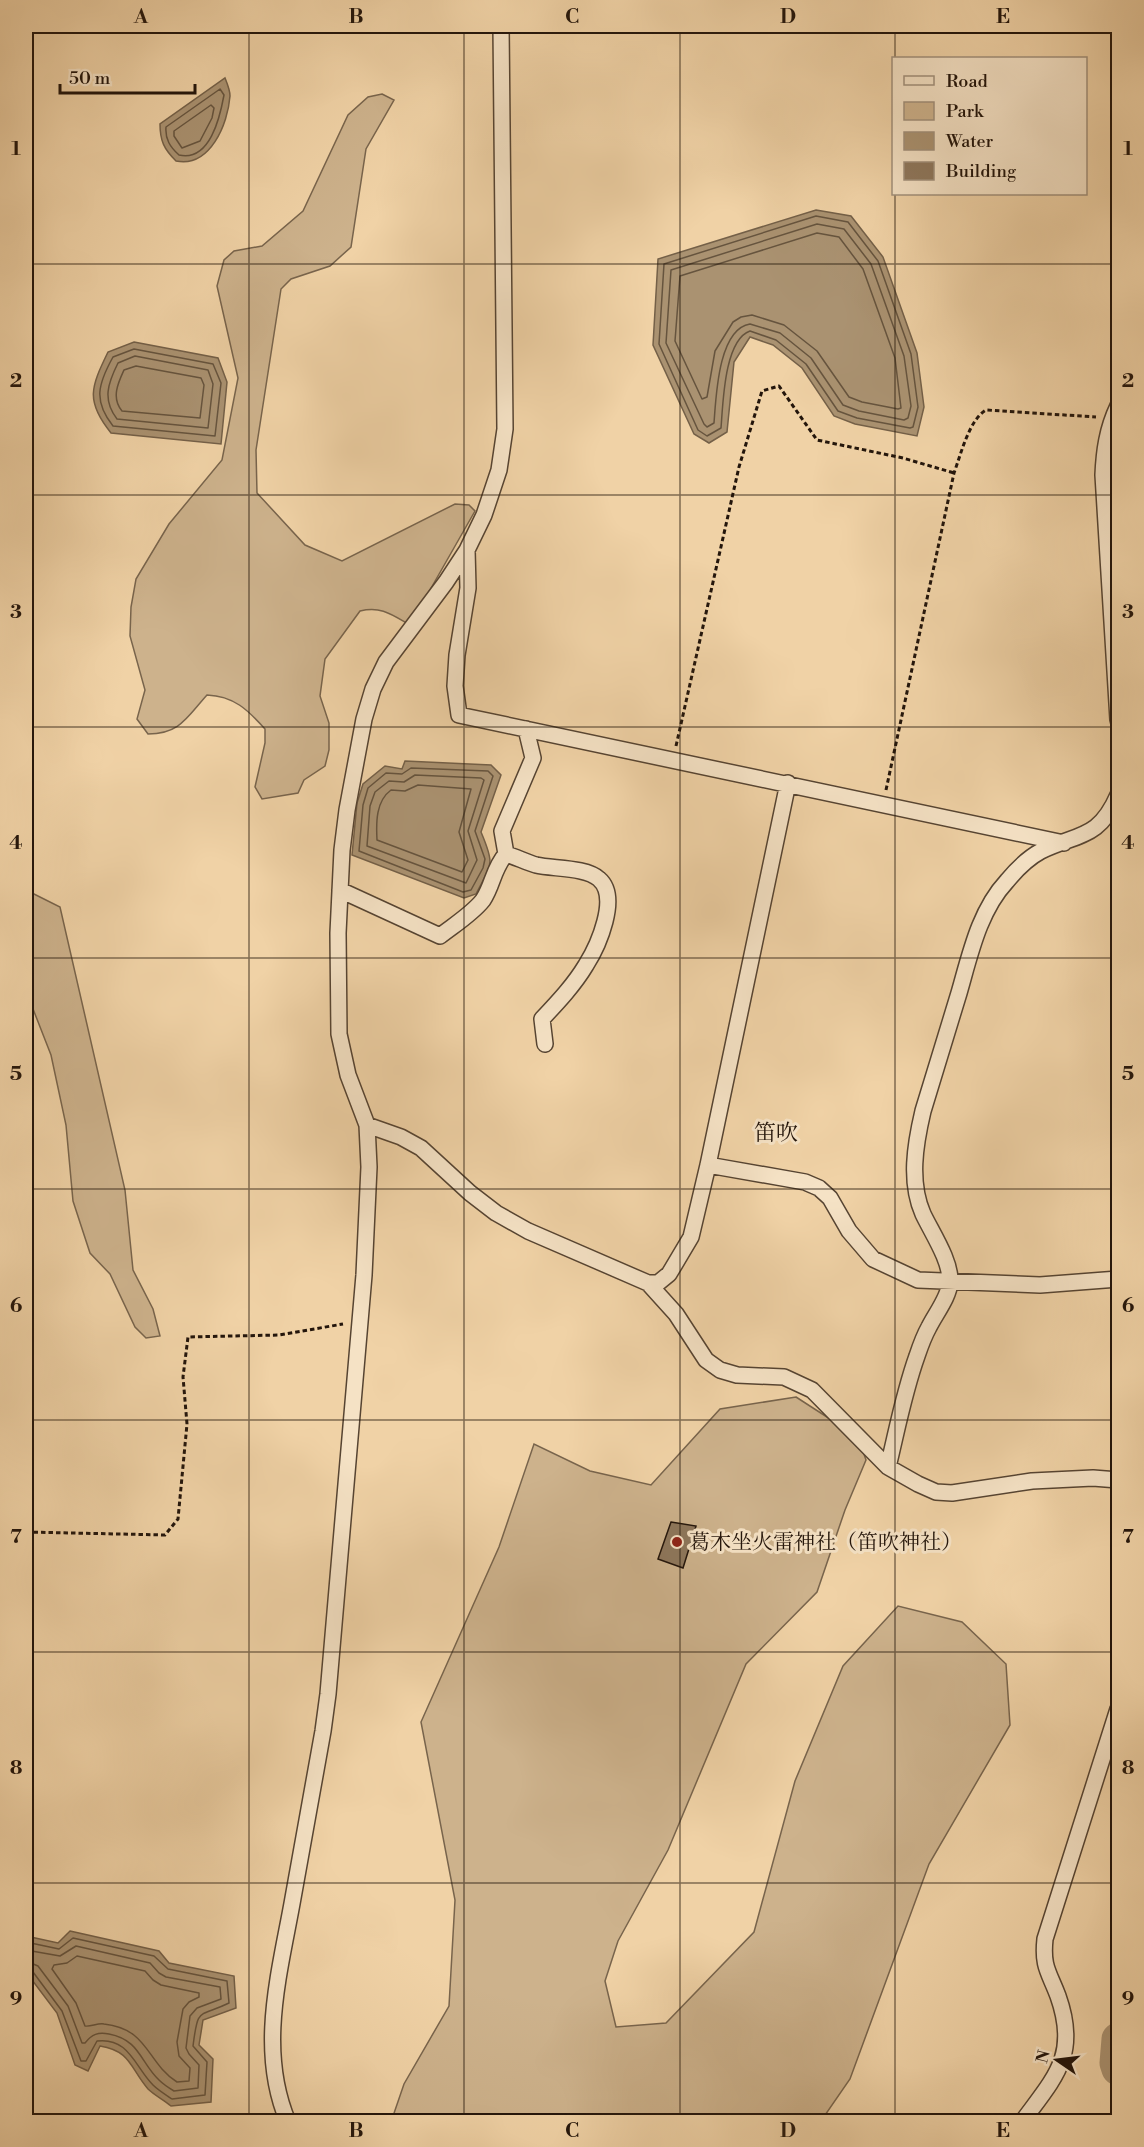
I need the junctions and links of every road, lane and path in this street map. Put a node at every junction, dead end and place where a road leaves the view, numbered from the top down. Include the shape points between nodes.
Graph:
1 (501, 26) edge
2 (1115, 412) edge
3 (954, 473) junction
4 (467, 550) junction
5 (1119, 720) edge
6 (526, 729) junction
7 (673, 760) junction
8 (788, 783) junction
9 (1119, 795) edge
10 (883, 804) junction
11 (1064, 843) junction
12 (506, 854) junction
13 (340, 890) junction
14 (545, 1044) dead end
15 (367, 1125) junction
16 (708, 1165) junction
17 (1119, 1279) edge
18 (950, 1281) junction
19 (648, 1283) junction
20 (360, 1321) junction
21 (888, 1467) junction
22 (1119, 1480) edge
23 (26, 1532) edge
24 (1119, 1709) edge
25 (288, 2121) edge
26 (1022, 2121) edge

1 - 4 street via 505,429 492,493
2 - 3 path via 986,410 978,414
2 - 5 street via 1104,448 1103,475
3 - 7 path via 817,440 779,386 762,391 740,467
3 - 10 path
4 - 6 street via 468,588 456,655 459,715
4 - 13 street via 386,662 372,689 347,810
6 - 7 street
6 - 12 street via 533,758 502,831
7 - 8 street
8 - 10 street
8 - 16 street
9 - 11 street via 1110,814 1095,830
10 - 11 street
11 - 18 street via 1041,851 1024,863 989,906 976,935 923,1112 915,1162 916,1190
12 - 13 street via 497,864 483,899 440,936
12 - 14 street via 535,865 584,872 598,878 606,888 609,905 587,964 542,1019
13 - 15 street via 339,1034 348,1075
15 - 19 street via 421,1148 470,1193 528,1231
15 - 20 street
16 - 18 street via 805,1182 819,1188 873,1258 918,1280
16 - 19 street via 691,1237 679,1261 658,1283
17 - 18 street via 1040,1285
18 - 21 street via 917,1356
19 - 21 street via 676,1314 706,1360 736,1375 784,1377 812,1390
20 - 23 path via 279,1335 188,1337 183,1377 187,1424 177,1519 165,1535
20 - 25 street via 323,1731 272,2031 277,2091
21 - 22 street via 918,1485 952,1493 1032,1481
24 - 26 street via 1045,1939 1046,1970 1065,2027 1061,2065

